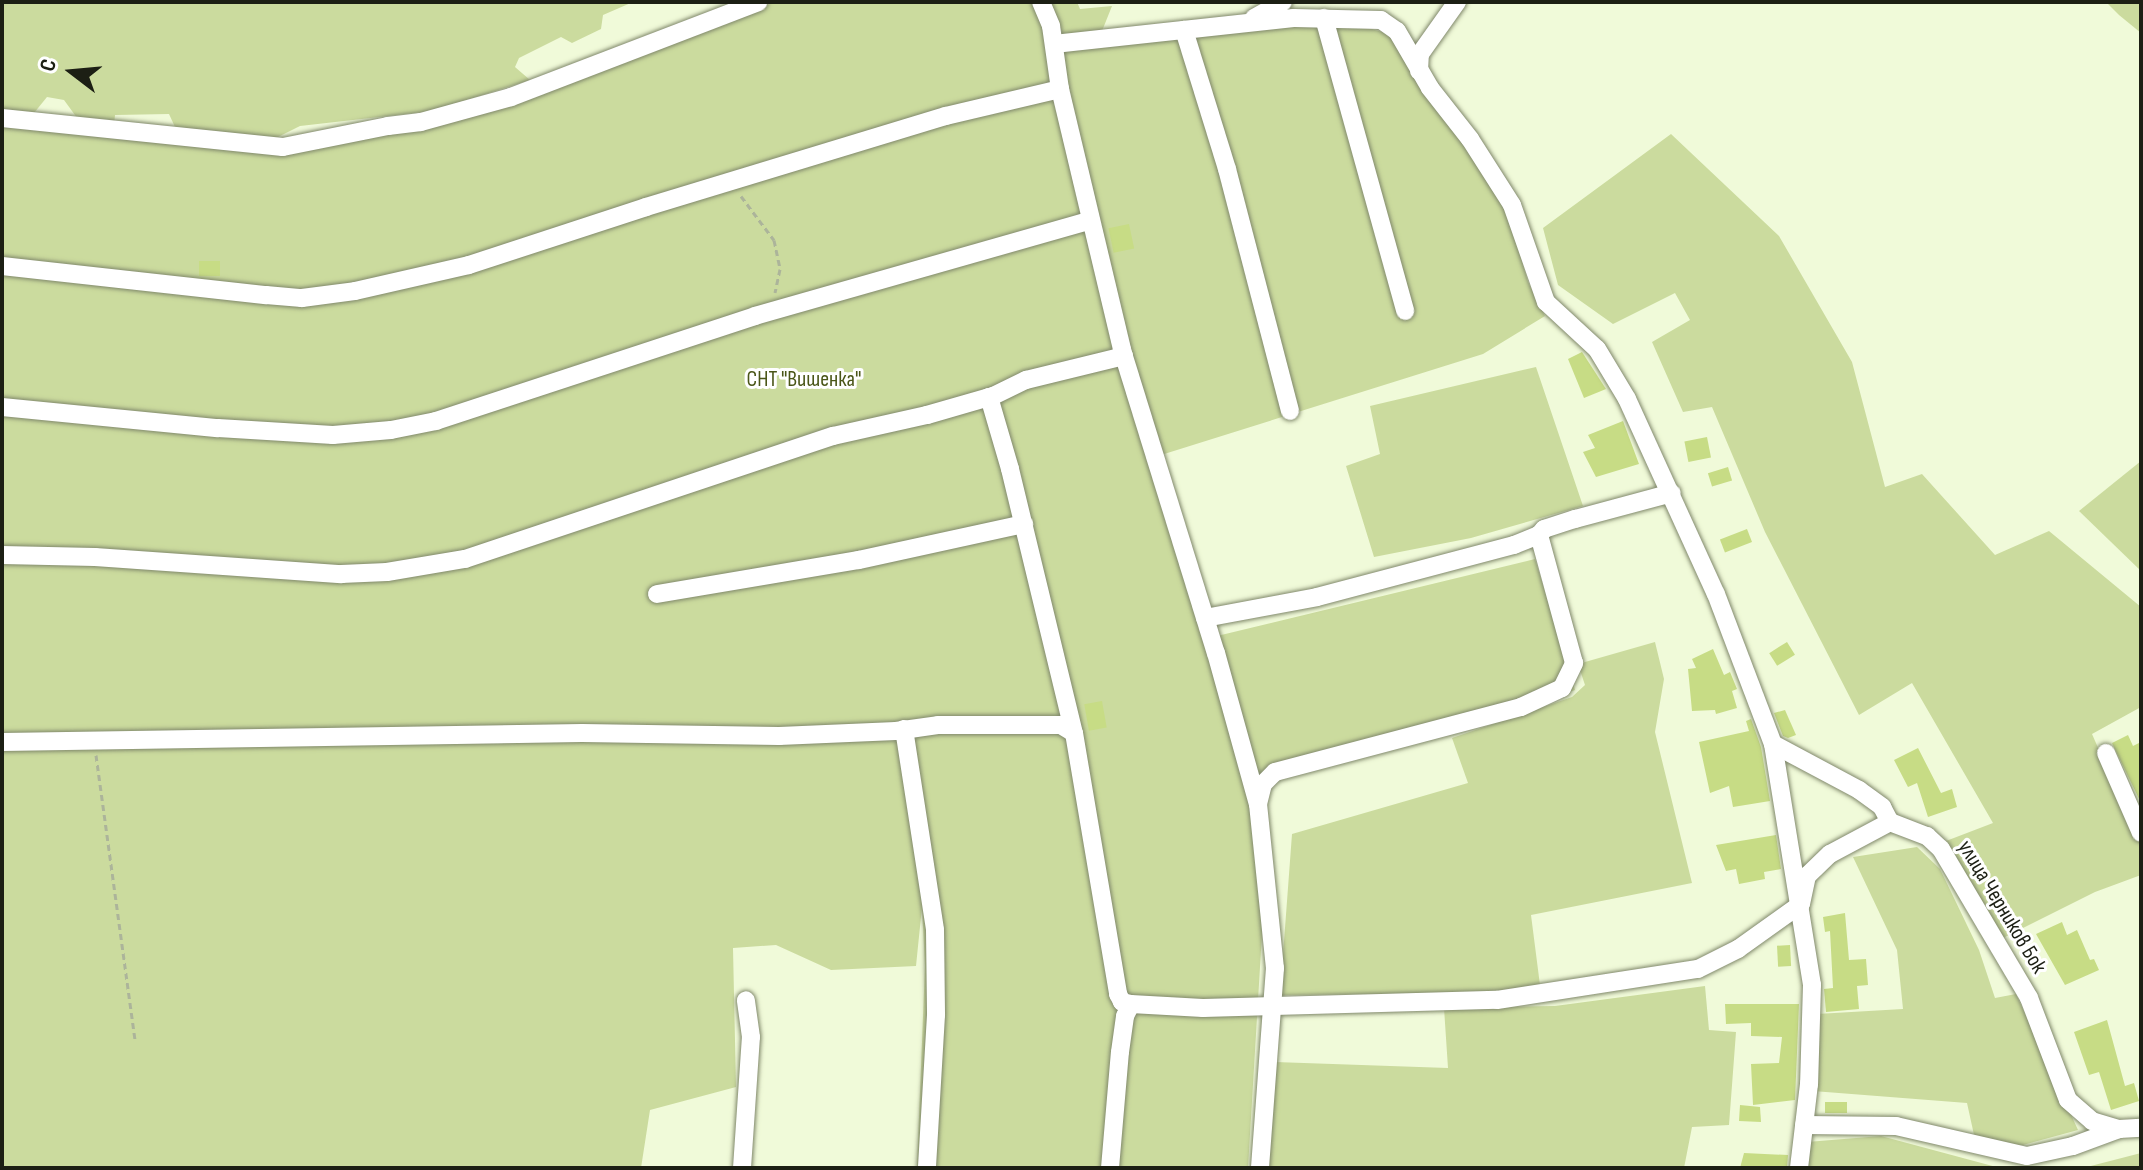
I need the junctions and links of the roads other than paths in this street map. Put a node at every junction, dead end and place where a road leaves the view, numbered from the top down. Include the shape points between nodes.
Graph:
1 (758, 2) edge
2 (1041, 2) edge
3 (1283, 2) edge
4 (1457, 2) edge
5 (1324, 18) junction
6 (1242, 24) junction
7 (1184, 30) junction
8 (1054, 44) junction
9 (1419, 72) junction
10 (1060, 89) junction
11 (2, 118) edge
12 (1091, 220) junction
13 (2, 266) edge
14 (1405, 311) dead end
15 (1124, 356) junction
16 (989, 397) junction
17 (2, 407) edge
18 (1290, 411) dead end
19 (1672, 493) junction
20 (1024, 524) junction
21 (1539, 535) junction
22 (2, 555) edge
23 (657, 594) dead end
24 (1205, 618) junction
25 (904, 729) junction
26 (1074, 733) junction
27 (2, 742) edge
28 (1773, 744) junction
29 (2106, 753) dead end
30 (1258, 804) junction
31 (1890, 822) junction
32 (2141, 833) edge
33 (1801, 904) junction
34 (746, 1000) dead end
35 (1131, 1004) junction
36 (1272, 1008) junction
37 (1804, 1125) junction
38 (2141, 1128) edge
39 (2119, 1129) junction
40 (742, 1168) edge
41 (927, 1168) edge
42 (1110, 1168) edge
43 (1260, 1168) edge
44 (1799, 1168) edge

1 - 11 street via 511,97 421,122 283,147
2 - 8 street
3 - 6 street
4 - 9 street via 1420,54
5 - 6 street
5 - 9 street via 1381,20 1397,31
5 - 14 street
6 - 7 street
7 - 8 street
7 - 18 street via 1227,169
8 - 10 street
9 - 19 street via 1512,205 1546,302 1585,335 1627,399
10 - 12 street
10 - 13 street via 946,116 469,265 329,295 251,294
12 - 15 street
12 - 17 street via 755,316 436,421 391,430 333,435
15 - 16 street via 1026,380
15 - 24 street
16 - 20 street
16 - 22 street via 833,436 465,559 341,574
19 - 21 street via 1575,519
19 - 28 street
20 - 23 street
20 - 26 street
21 - 24 street via 1332,593
21 - 30 street via 1574,663 1562,688 1521,707 1275,772 1263,784
24 - 30 street
25 - 26 street via 1061,725
25 - 27 street via 779,736 582,733
25 - 41 street via 935,930
26 - 35 street via 1118,994
28 - 31 street, улица Черников Бок via 1859,790 1882,807
28 - 33 street
29 - 32 street
30 - 36 street via 1275,968
31 - 33 street via 1817,864 1804,882
31 - 39 street, улица Черников Бок via 1927,836 1941,849 2029,998 2068,1100 2092,1121
33 - 36 street via 1738,949 1698,969 1497,1000
33 - 37 street via 1812,985
34 - 40 street via 751,1037
35 - 36 street
35 - 42 street via 1120,1052
36 - 43 street
37 - 39 street via 1896,1126 2027,1156
37 - 44 street
38 - 39 street, улица Черников Бок

